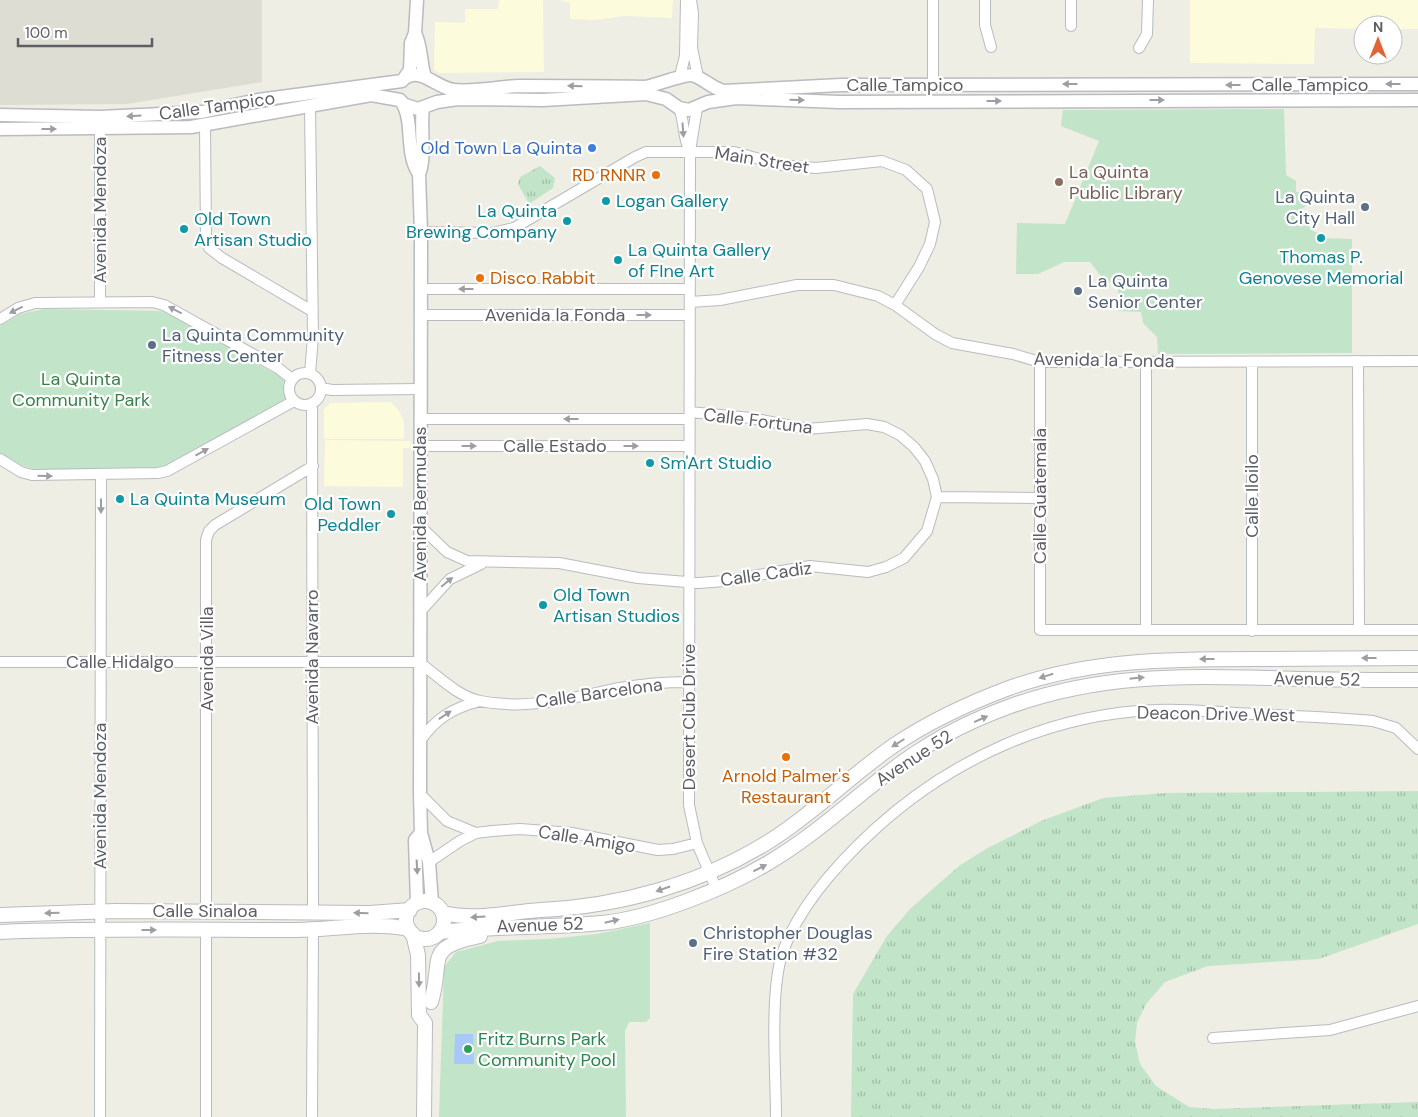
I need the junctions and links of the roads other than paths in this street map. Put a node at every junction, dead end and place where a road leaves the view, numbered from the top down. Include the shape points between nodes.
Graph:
1 (417, 0) edge
2 (686, 0) edge
3 (691, 0) edge
4 (933, 0) edge
5 (984, 0) edge
6 (1071, 0) edge
7 (1148, 0) edge
8 (1071, 26) dead end
9 (415, 33) junction
10 (992, 46) dead end
11 (1139, 48) dead end
12 (678, 77) junction
13 (426, 78) junction
14 (403, 79) junction
15 (700, 79) junction
16 (1418, 84) edge
17 (933, 86) junction
18 (1418, 100) edge
19 (402, 102) junction
20 (839, 102) junction
21 (310, 106) junction
22 (678, 106) junction
23 (698, 106) junction
24 (425, 107) junction
25 (0, 115) edge
26 (100, 123) junction
27 (205, 125) junction
28 (0, 129) edge
29 (690, 151) junction
30 (419, 174) junction
31 (422, 232) junction
32 (420, 289) junction
33 (689, 289) junction
34 (100, 302) junction
35 (690, 302) junction
36 (895, 305) junction
37 (312, 311) junction
38 (420, 315) junction
39 (690, 315) junction
40 (0, 318) edge
41 (1358, 361) junction
42 (1040, 362) junction
43 (1146, 362) junction
44 (1252, 362) junction
45 (1418, 362) edge
46 (310, 374) junction
47 (292, 379) junction
48 (321, 388) junction
49 (420, 389) junction
50 (294, 402) junction
51 (312, 403) junction
52 (689, 416) junction
53 (420, 419) junction
54 (420, 446) junction
55 (689, 446) junction
56 (0, 459) edge
57 (313, 466) junction
58 (101, 475) junction
59 (936, 497) junction
60 (1040, 498) junction
61 (420, 526) junction
62 (484, 563) junction
63 (689, 581) junction
64 (420, 612) junction
65 (1146, 630) junction
66 (1358, 630) junction
67 (1418, 630) edge
68 (1252, 631) junction
69 (1418, 658) edge
70 (0, 662) edge
71 (100, 662) junction
72 (207, 662) junction
73 (312, 662) junction
74 (420, 662) junction
75 (1418, 680) edge
76 (688, 682) junction
77 (480, 701) junction
78 (420, 741) junction
79 (1418, 749) edge
80 (420, 794) junction
81 (421, 833) junction
82 (476, 833) junction
83 (697, 843) junction
84 (429, 862) junction
85 (709, 872) junction
86 (716, 888) junction
87 (432, 903) junction
88 (413, 907) junction
89 (100, 912) junction
90 (206, 912) junction
91 (313, 912) junction
92 (443, 913) junction
93 (0, 915) edge
94 (529, 927) junction
95 (100, 929) junction
96 (206, 930) junction
97 (313, 930) junction
98 (0, 932) edge
99 (411, 932) junction
100 (436, 935) junction
101 (431, 1002) junction
102 (1418, 1006) edge
103 (425, 1023) junction
104 (1213, 1038) dead end
105 (100, 1117) edge
106 (206, 1117) edge
107 (312, 1117) edge
108 (424, 1117) edge
109 (776, 1117) edge

1 - 9 street, Avenida Bermudas
2 - 12 street, Desert Club Drive via 686,56
3 - 15 street, Desert Club Drive via 692,48
4 - 17 street
5 - 10 street via 985,25
6 - 8 street
7 - 11 street via 1148,34
9 - 13 street, Avenida Bermudas
9 - 14 street, Avenida Bermudas via 410,43 410,70
12 -> 13 street, Calle Tampico via 645,87 518,86 454,90
12 - 15 street, Calle Tampico via 689,74
12 - 22 street, Desert Club Drive via 670,91
13 - 14 street, Calle Tampico via 412,74
13 - 24 street, Avenida Bermudas via 433,90 431,101
14 - 19 street, Avenida Bermudas via 398,89
14 -> 26 street, Calle Tampico via 258,100 202,112
15 - 17 street, Calle Tampico via 723,91 841,85
15 - 23 street, Desert Club Drive via 706,94
16 -> 17 street, Calle Tampico
17 - 20 street via 928,93 874,95
20 -> 18 street, Calle Tampico
19 - 21 street, Calle Tampico via 371,95
19 - 24 street, Calle Tampico via 412,109
19 - 30 street, Avenida Bermudas via 412,163
23 -> 20 street, Calle Tampico via 736,98
21 - 27 street, Calle Tampico
21 - 37 street
22 - 23 street, Calle Tampico via 688,110
22 - 24 street, Calle Tampico via 646,94 544,100 458,99
22 -> 29 street, Desert Club Drive via 683,116 684,141
23 - 29 street, Desert Club Drive
24 - 30 street, Avenida Bermudas via 420,129 423,166
25 - 26 street, Calle Tampico
26 - 27 street, Calle Tampico via 155,129
28 -> 26 street, Calle Tampico
26 - 34 street, Avenida Mendoza
27 - 37 street via 206,237 209,248
29 - 31 street, Main Street via 658,151 635,157 504,232
29 - 33 street, Desert Club Drive
29 - 36 street, Main Street via 734,152 781,165 816,168 882,161 906,170 927,189 935,222 930,244 919,267
30 - 31 street, Avenida Bermudas
31 - 32 street, Avenida Bermudas
33 -> 32 street, Avenida la Fonda
32 - 38 street, Avenida Bermudas
33 - 35 street, Desert Club Drive
34 -> 40 street via 35,302
47 -> 34 street via 174,309 152,302
35 - 36 street, Avenida la Fonda via 818,284 862,291
35 - 39 street, Desert Club Drive
36 - 42 street, Avenida la Fonda via 952,343
37 - 46 street
38 -> 39 street, Avenida la Fonda
38 - 49 street, Avenida Bermudas
39 - 52 street, Desert Club Drive
41 - 44 street, Avenida la Fonda
41 - 45 street, Avenida la Fonda
41 - 66 street
42 - 43 street, Avenida la Fonda
42 - 60 street, Calle Guatemala
43 - 44 street, Avenida la Fonda
43 - 65 street
44 - 68 street, Calle Iloilo
46 - 47 street via 303,373
46 - 48 street via 315,376
47 - 50 street via 289,390
48 - 49 street
48 - 51 street
49 - 53 street, Avenida Bermudas
50 - 51 street
58 -> 50 street via 167,471
51 - 57 street, Avenida Navarro
52 -> 53 street, Calle Estado
52 - 55 street, Desert Club Drive
52 - 59 street, Calle Fortuna via 751,418 807,429 868,424 884,427 900,435 925,461
53 - 54 street, Avenida Bermudas
54 -> 55 street, Calle Estado
54 - 61 street, Avenida Bermudas
55 - 63 street, Desert Club Drive
56 -> 58 street via 32,475
57 - 72 street, Avenida Villa via 208,531
57 - 73 street, Avenida Navarro
58 -> 71 street, Avenida Mendoza
59 - 60 street
59 - 63 street, Calle Cadiz via 933,517 918,544 904,558 886,567 868,572 810,566 724,581
60 - 65 street, Calle Guatemala via 1040,630
61 - 62 street, Calle Cadiz via 456,558
61 - 64 street, Avenida Bermudas
62 - 63 street, Calle Cadiz via 559,563 638,578
64 -> 62 street, Calle Cadiz via 450,579
63 - 76 street, Desert Club Drive
64 - 74 street, Avenida Bermudas
65 - 68 street
66 - 67 street
66 - 68 street
69 -> 85 main road, Avenue 52 via 1153,660 1101,664 1054,674 977,700 935,721 893,746 807,816 767,842
70 - 71 street, Calle Hidalgo
71 - 72 street, Calle Hidalgo
71 - 89 street, Avenida Mendoza
72 - 73 street, Calle Hidalgo
72 - 90 street, Avenida Villa
73 - 74 street, Calle Hidalgo
73 - 91 street, Avenida Navarro
74 - 77 street, Calle Barcelona via 462,694
74 - 78 street, Avenida Bermudas
86 -> 75 main road, Avenue 52 via 767,864 804,841 920,750 1007,707 1055,692 1147,677
76 - 77 street, Calle Barcelona via 643,684 550,702
76 - 83 street, Desert Club Drive via 689,805
78 -> 77 street, Calle Barcelona via 440,718 463,705
78 - 80 street, Avenida Bermudas
79 - 109 street, Deacon Drive West via 1396,728 1373,721 1157,710 1069,723 985,752 904,803 827,878 801,917 783,952 776,994
80 - 81 street, Avenida Bermudas
80 - 82 street, Calle Amigo via 447,821
81 - 84 street, Avenida Bermudas
81 -> 88 street, Avenida Bermudas via 415,840
82 - 83 street, Calle Amigo via 552,830 658,850
82 - 84 street, Calle Amigo
83 - 85 street, Desert Club Drive
84 - 87 street, Avenida Bermudas
85 - 86 street, Desert Club Drive
85 -> 92 main road, Avenue 52 via 649,894 607,904 478,917
94 -> 86 main road, Avenue 52 via 604,923 647,913
87 - 88 main road
87 - 92 main road
88 -> 91 main road, Calle Sinaloa via 370,913
88 - 99 main road via 406,919
89 - 90 main road, Calle Sinaloa
89 -> 93 main road, Calle Sinaloa
89 - 95 street, Avenida Mendoza
90 - 91 main road, Calle Sinaloa
92 - 100 main road via 444,923
94 - 100 main road, Avenue 52 via 480,927
94 - 101 main road via 520,932 450,943 436,963
95 -> 96 main road, Calle Sinaloa
95 - 98 main road, Calle Sinaloa
95 - 105 street, Avenida Mendoza
96 - 97 main road, Calle Sinaloa
96 - 106 street
97 - 99 main road, Calle Sinaloa via 375,924
97 - 107 street
99 - 100 main road via 423,939
99 -> 103 main road via 418,955 419,1015
100 - 101 main road via 429,960
101 - 103 main road via 432,1015
102 - 104 street via 1330,1030
103 - 108 main road

